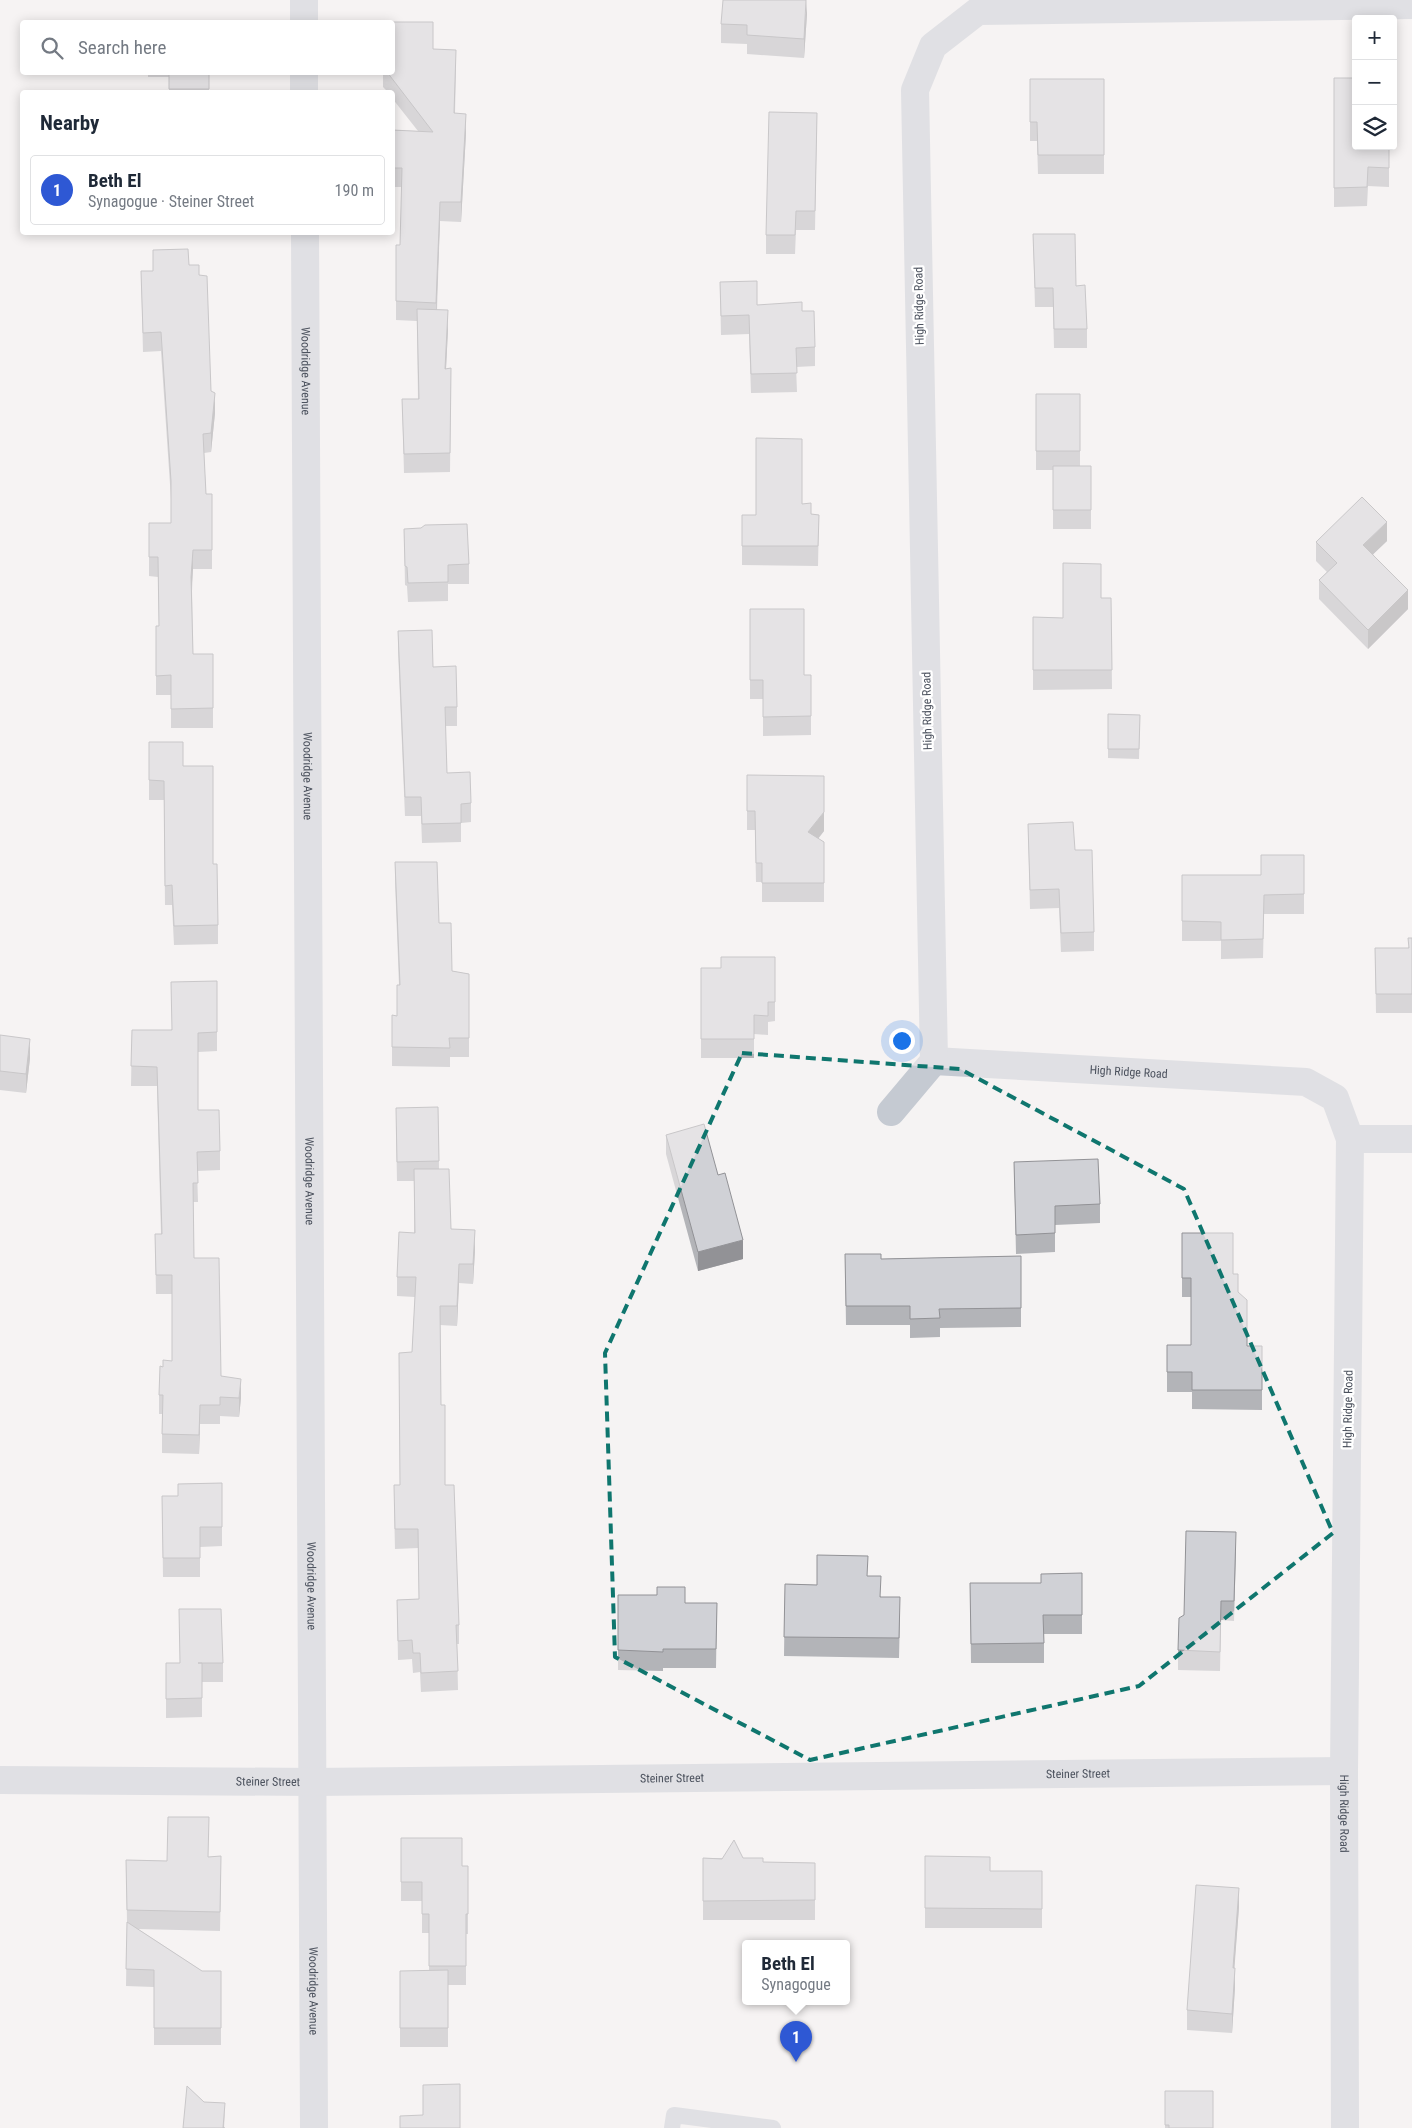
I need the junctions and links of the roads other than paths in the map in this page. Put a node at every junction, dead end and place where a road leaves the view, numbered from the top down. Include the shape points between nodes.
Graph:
1 (304, 0) edge
2 (1412, 5) edge
3 (304, 20) edge
4 (304, 75) edge
5 (304, 90) edge
6 (305, 235) edge
7 (934, 1061) junction
8 (891, 1112) dead end
9 (1350, 1139) junction
10 (1412, 1139) edge
11 (1344, 1771) junction
12 (0, 1780) edge
13 (313, 1782) junction
14 (314, 2128) edge
15 (672, 2128) edge
16 (773, 2128) edge
17 (1345, 2128) edge

1 - 3 street
2 - 7 street, High Ridge Road via 978,11 933,46 915,90
4 - 5 street
6 - 13 street, Woodridge Avenue
7 - 8 street
7 - 9 street, High Ridge Road via 1306,1082 1335,1098
9 - 10 street
9 - 11 street, High Ridge Road
11 - 13 street, Steiner Street
11 - 17 street, High Ridge Road
12 - 13 street, Steiner Street
13 - 14 street, Woodridge Avenue
15 - 16 lane via 674,2115

